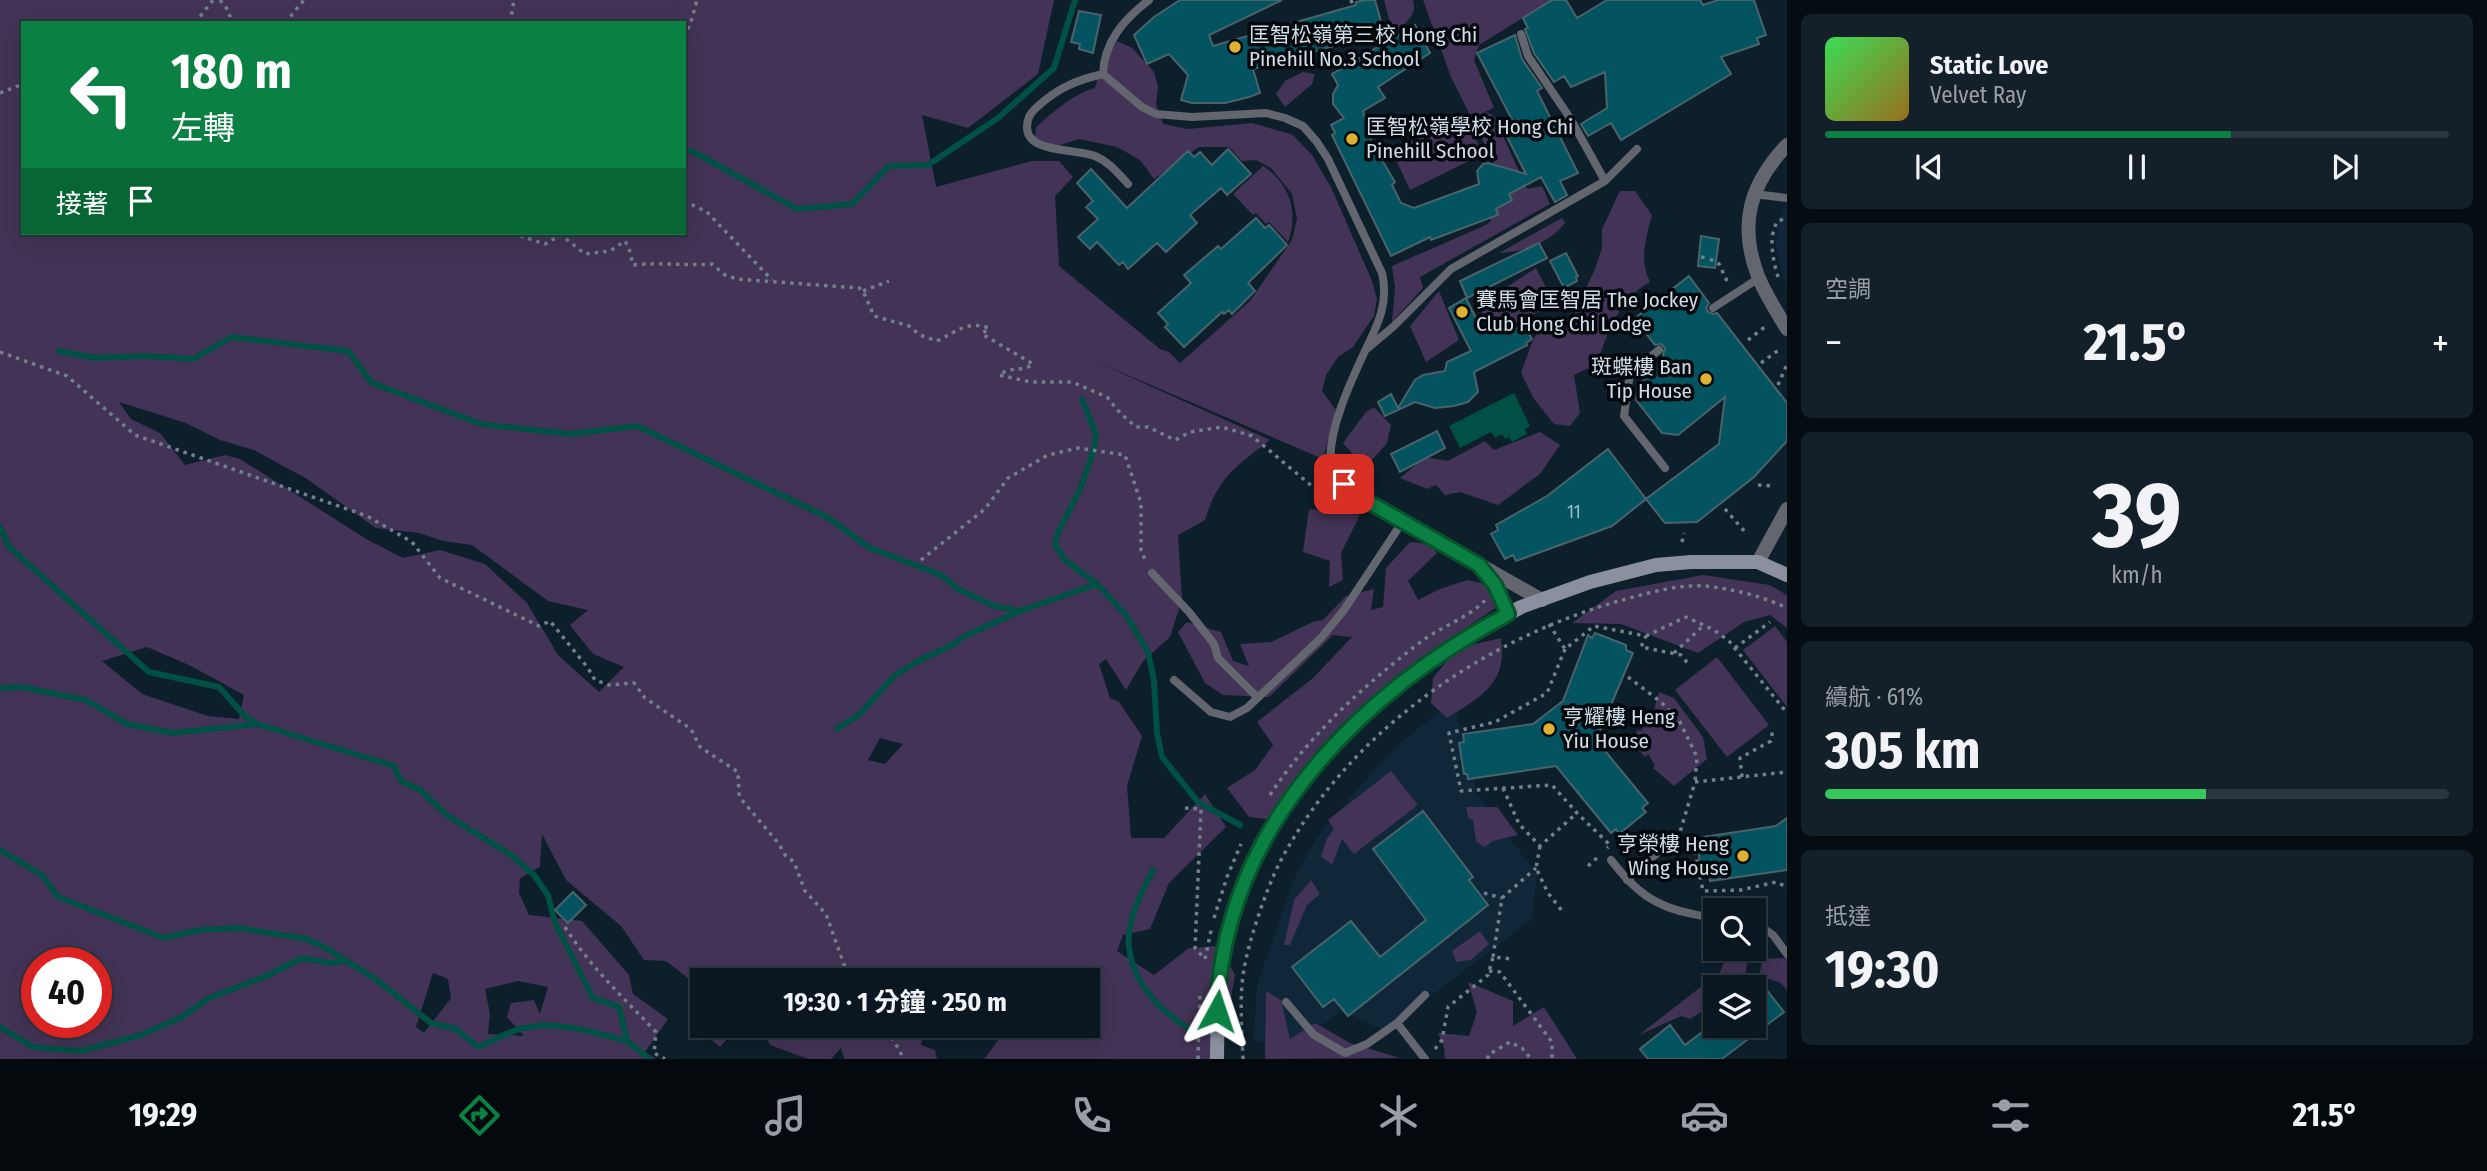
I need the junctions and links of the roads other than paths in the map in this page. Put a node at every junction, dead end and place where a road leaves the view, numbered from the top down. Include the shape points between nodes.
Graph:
1 (1149, 0) edge
2 (1521, 33) dead end
3 (1102, 74) junction
4 (1787, 145) edge
5 (1637, 149) dead end
6 (1605, 181) junction
7 (1128, 184) dead end
8 (1754, 194) junction
9 (1787, 198) edge
10 (1759, 278) junction
11 (1713, 308) dead end
12 (1787, 329) edge
13 (1365, 350) junction
14 (1659, 350) dead end
15 (1331, 464) joint
16 (1665, 468) dead end
17 (1787, 509) edge
18 (1403, 521) junction
19 (1758, 562) junction
20 (1479, 565) junction
21 (1152, 573) road end
22 (1787, 575) edge
23 (1542, 600) junction
24 (1508, 614) junction
25 (1174, 680) dead end
26 (1257, 697) junction
27 (1665, 846) dead end
28 (1611, 860) dead end
29 (1627, 880) junction
30 (1703, 915) edge
31 (1766, 930) edge
32 (1787, 954) edge
33 (1425, 995) dead end
34 (1286, 1002) dead end
35 (1397, 1023) junction
36 (1217, 1059) edge
37 (1425, 1059) edge

1 - 3 lane via 1112,37
2 - 6 lane via 1528,56
3 - 7 lane via 1063,87 1044,101 1031,112 1027,132 1039,145 1096,156
3 - 13 lane via 1156,114 1266,113 1303,126 1328,159 1381,273 1384,304
4 - 8 street via 1762,175
5 - 6 lane
6 - 13 lane via 1451,268
8 - 9 lane
8 - 10 street via 1749,232
10 - 11 lane
10 - 12 street
13 - 15 lane via 1332,436
14 - 16 lane via 1630,373 1624,416
15 - 18 street via 1353,493
17 - 19 street
18 - 20 street
18 - 26 lane via 1321,639
19 - 22 street
19 - 23 street via 1656,565
20 - 23 street
20 - 24 street via 1495,585
21 - 26 lane via 1198,622 1218,658
23 - 24 street
24 - 36 street via 1440,654 1377,703 1313,769 1281,811 1261,843 1230,928 1218,989
25 - 26 lane via 1212,712 1230,717
27 - 29 lane
28 - 29 lane
29 - 30 lane via 1645,897 1668,908
31 - 32 lane
33 - 35 lane
34 - 35 lane via 1314,1035 1345,1053
35 - 37 lane

